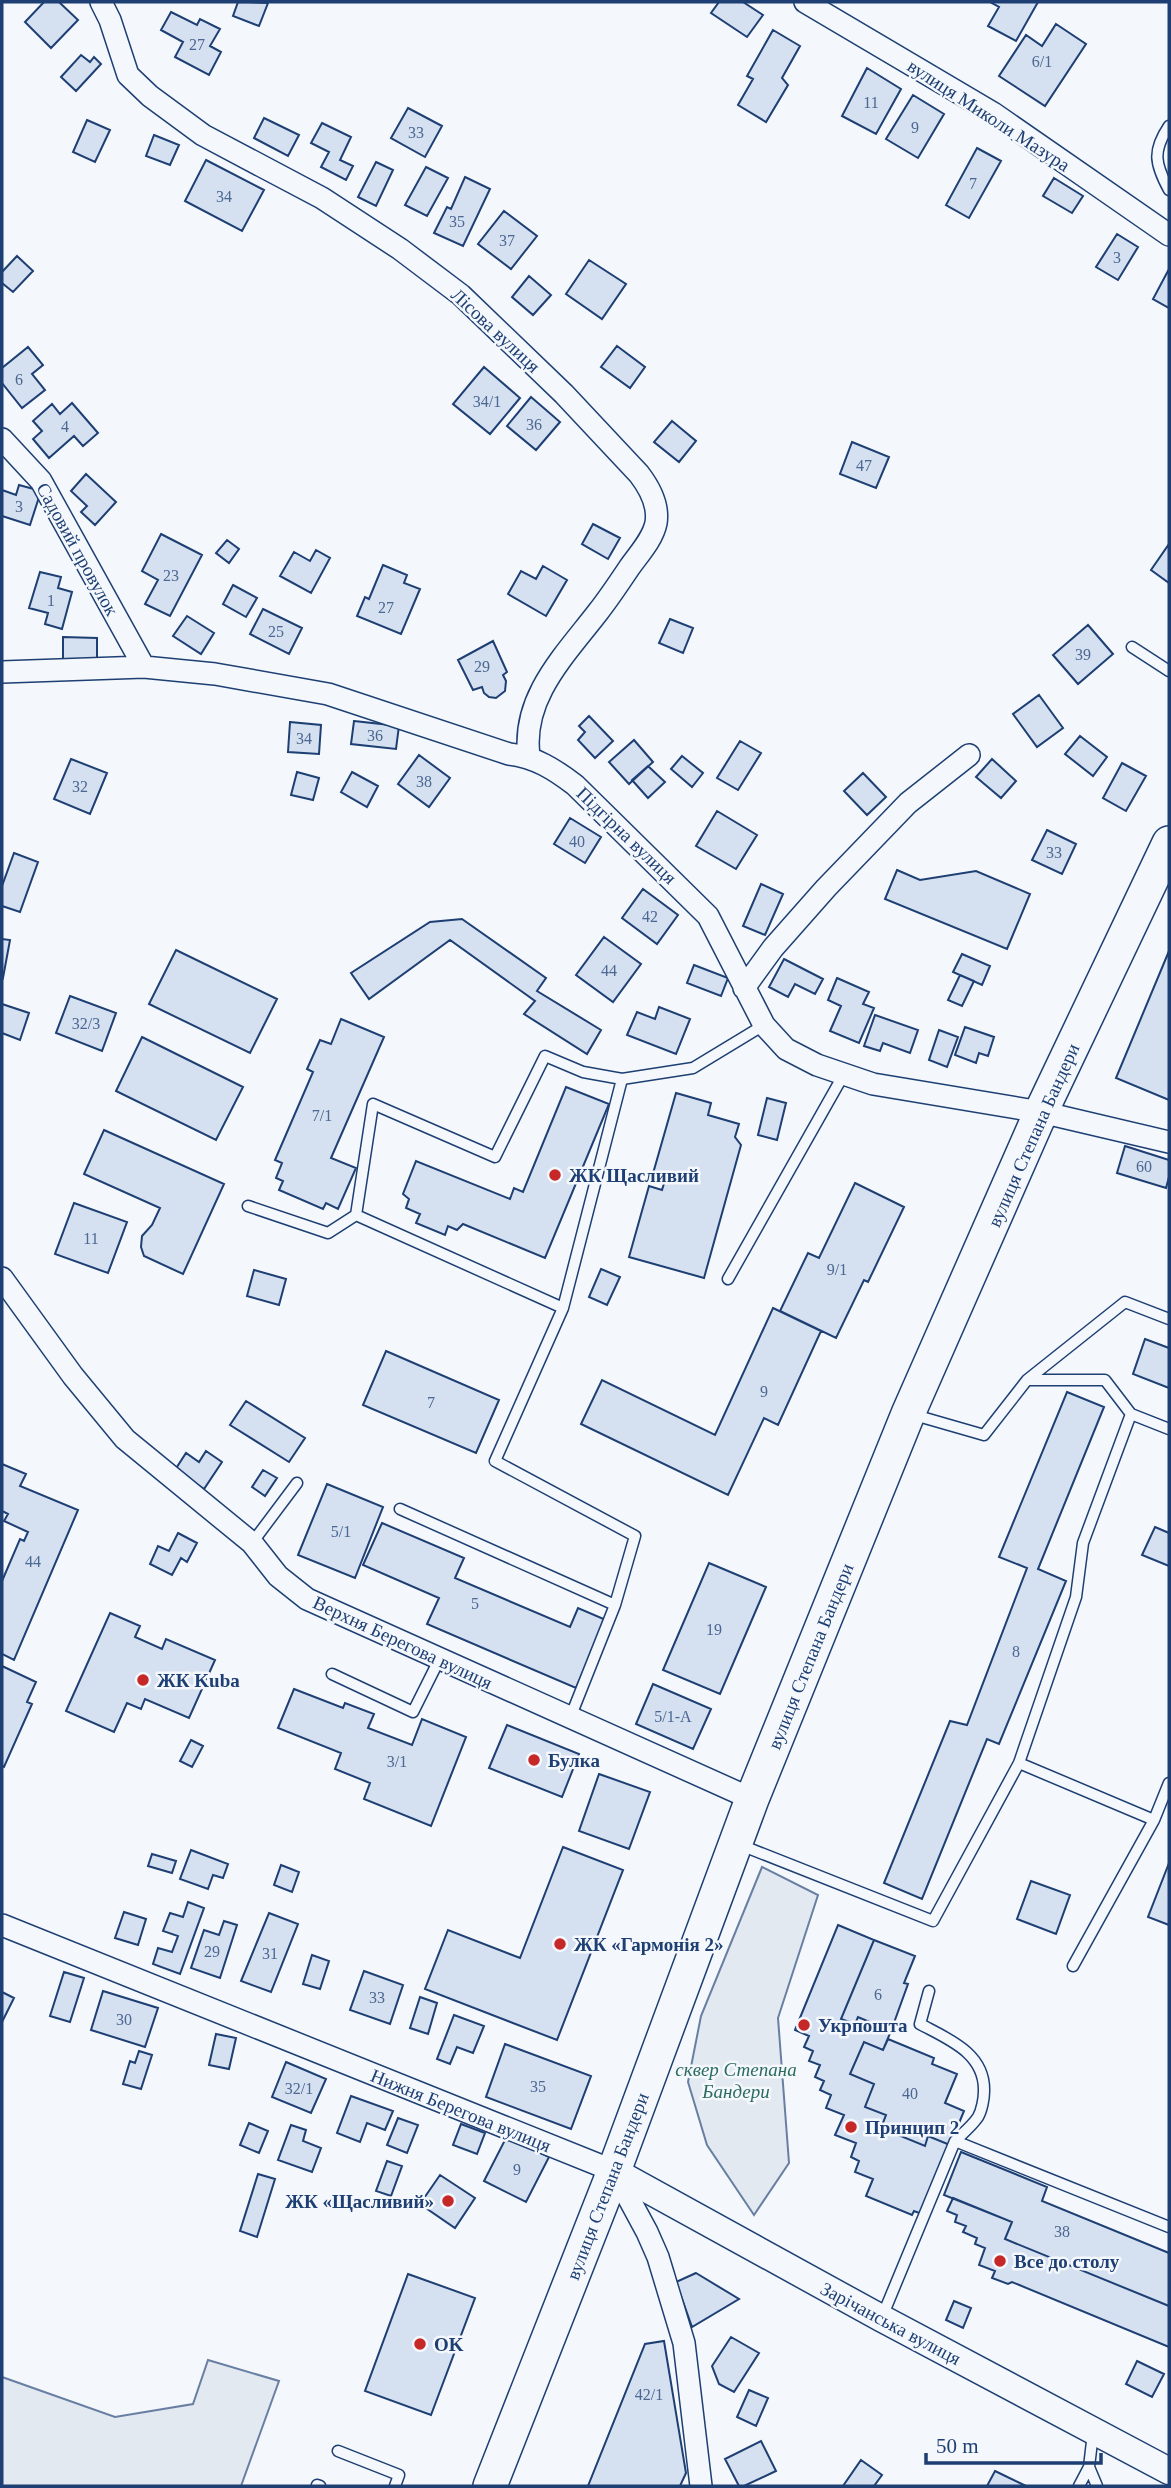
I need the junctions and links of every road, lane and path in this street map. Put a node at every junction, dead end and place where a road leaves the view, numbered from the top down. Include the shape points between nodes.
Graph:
1 (101, 2) edge
2 (805, 2) edge
3 (1169, 126) edge
4 (1169, 190) edge
5 (1169, 235) edge
6 (2, 439) edge
7 (1132, 647) dead end
8 (144, 667) junction
9 (1169, 671) edge
10 (2, 672) edge
11 (969, 755) dead end
12 (529, 756) junction
13 (1169, 843) edge
14 (744, 988) junction
15 (764, 1025) junction
16 (844, 1074) junction
17 (622, 1079) junction
18 (1041, 1112) junction
19 (1169, 1142) edge
20 (248, 1206) dead end
21 (356, 1215) junction
22 (2, 1278) edge
23 (728, 1279) dead end
24 (563, 1308) junction
25 (1169, 1319) edge
26 (1027, 1380) junction
27 (908, 1414) junction
28 (1131, 1415) junction
29 (1169, 1429) edge
30 (297, 1483) dead end
31 (400, 1509) dead end
32 (252, 1543) junction
33 (615, 1605) junction
34 (439, 1660) junction
35 (332, 1674) dead end
36 (570, 1718) junction
37 (1019, 1763) junction
38 (1169, 1783) edge
39 (752, 1799) junction
40 (1154, 1820) junction
41 (736, 1843) junction
42 (2, 1925) edge
43 (1073, 1966) dead end
44 (929, 1991) dead end
45 (955, 2141) junction
46 (614, 2171) junction
47 (1169, 2227) edge
48 (881, 2318) junction
49 (1093, 2431) junction
50 (338, 2451) dead end
51 (1167, 2465) edge
52 (1089, 2467) junction
53 (395, 2486) edge
54 (490, 2486) edge
55 (701, 2486) edge
56 (1079, 2486) edge
57 (1097, 2486) edge

1 - 12 street, Лісова вулиця via 128,75 150,96 203,135 322,198 461,295 564,394 649,488 656,522 648,541 548,679 530,717
2 - 5 street, вулиця Миколи Мазура via 993,113
3 - 4 lane via 1156,156
6 - 8 street, Садовий провулок via 41,481
7 - 9 lane
8 - 10 street, Підгірна вулиця
8 - 12 street, Підгірна вулиця via 328,694 509,754
11 - 14 street via 908,803 835,878 772,948
12 - 14 street, Підгірна вулиця via 575,785 708,916
13 - 18 main road, вулиця Степана Бандери
14 - 15 street, Підгірна вулиця
15 - 16 street, Підгірна вулиця via 786,1049
15 - 17 lane via 693,1068
16 - 18 street, Підгірна вулиця via 873,1084
16 - 23 lane
17 - 21 lane via 583,1072 545,1056 495,1157 373,1104
17 - 24 lane
18 - 19 street, Підгірна вулиця
18 - 27 main road, вулиця Степана Бандери
20 - 21 lane via 328,1233
21 - 24 lane
22 - 32 street, Верхня Берегова вулиця via 125,1439
24 - 33 lane via 495,1461 635,1536
25 - 26 lane via 1125,1302
26 - 27 lane via 984,1435
26 - 28 lane via 1105,1380
27 - 39 main road, вулиця Степана Бандери
28 - 29 lane
28 - 37 lane via 1083,1542 1076,1597
30 - 32 lane
31 - 33 lane
32 - 34 street, Верхня Берегова вулиця via 278,1576 307,1599
33 - 36 lane
34 - 35 lane via 413,1712
34 - 36 street, Верхня Берегова вулиця
36 - 39 street, Верхня Берегова вулиця
37 - 40 lane
37 - 41 lane via 933,1921
38 - 40 lane
39 - 41 main road, вулиця Степана Бандери
40 - 43 lane
41 - 46 main road, вулиця Степана Бандери
42 - 46 street, Нижня Берегова вулиця
44 - 45 lane via 920,2024 962,2047 977,2061 984,2082 978,2116
45 - 47 lane
45 - 48 lane
46 - 48 street, Зарічанська вулиця
46 - 54 main road, вулиця Степана Бандери
46 - 55 street via 658,2257 684,2343
48 - 49 street, Зарічанська вулиця
49 - 51 street, Зарічанська вулиця
49 - 52 lane
50 - 53 lane via 399,2475
52 - 56 lane
52 - 57 lane

